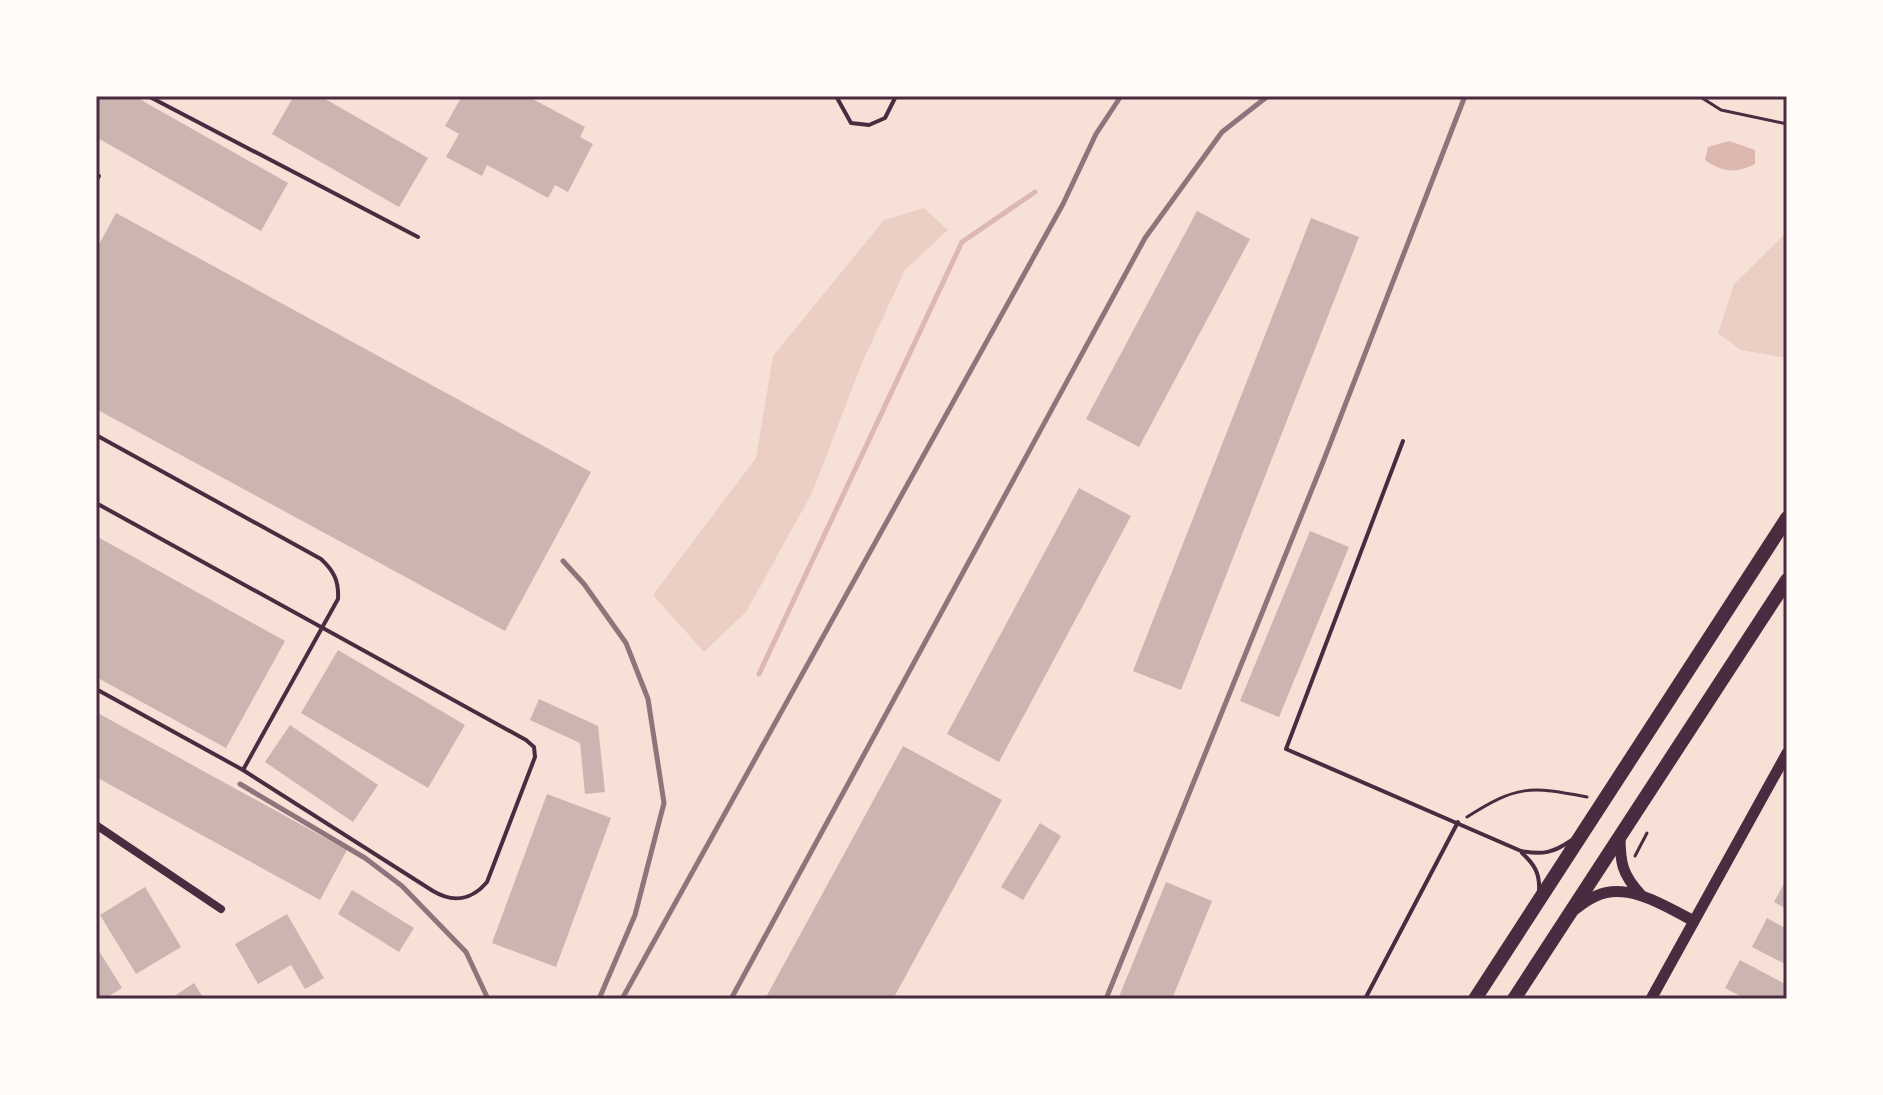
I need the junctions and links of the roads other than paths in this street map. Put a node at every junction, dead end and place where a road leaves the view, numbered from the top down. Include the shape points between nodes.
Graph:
1 (148, 96) edge
2 (836, 96) edge
3 (896, 96) edge
4 (96, 175) edge
5 (96, 181) edge
6 (418, 237) dead end
7 (96, 435) edge
8 (1403, 441) dead end
9 (96, 503) edge
10 (1787, 518) edge
11 (1787, 580) edge
12 (322, 627) junction
13 (96, 689) edge
14 (1787, 753) edge
15 (243, 770) junction
16 (1458, 822) junction
17 (96, 825) edge
18 (1581, 835) junction
19 (1620, 835) junction
20 (1521, 851) junction
21 (1641, 895) junction
22 (1538, 901) junction
23 (221, 909) dead end
24 (1570, 912) junction
25 (1694, 921) junction
26 (1365, 999) edge
27 (1475, 999) edge
28 (1514, 999) edge
29 (1651, 999) edge

1 - 6 lane
2 - 3 lane via 851,123 869,125 885,118
4 - 5 lane
7 - 12 lane via 321,559 338,587 338,599
8 - 16 lane via 1286,749
9 - 12 lane
10 - 18 highway
11 - 19 highway
12 - 15 lane
12 - 15 lane via 534,747 535,757 491,877 467,897 442,896
13 - 15 lane
14 - 25 street
16 - 20 lane
16 - 26 lane
17 - 23 street
18 - 20 lane via 1541,855
18 - 22 highway
19 - 21 street via 1620,860
19 - 24 highway
20 - 22 lane via 1535,865
21 - 24 street via 1598,894
21 - 25 street
22 - 27 highway
24 - 28 highway
25 - 29 street

